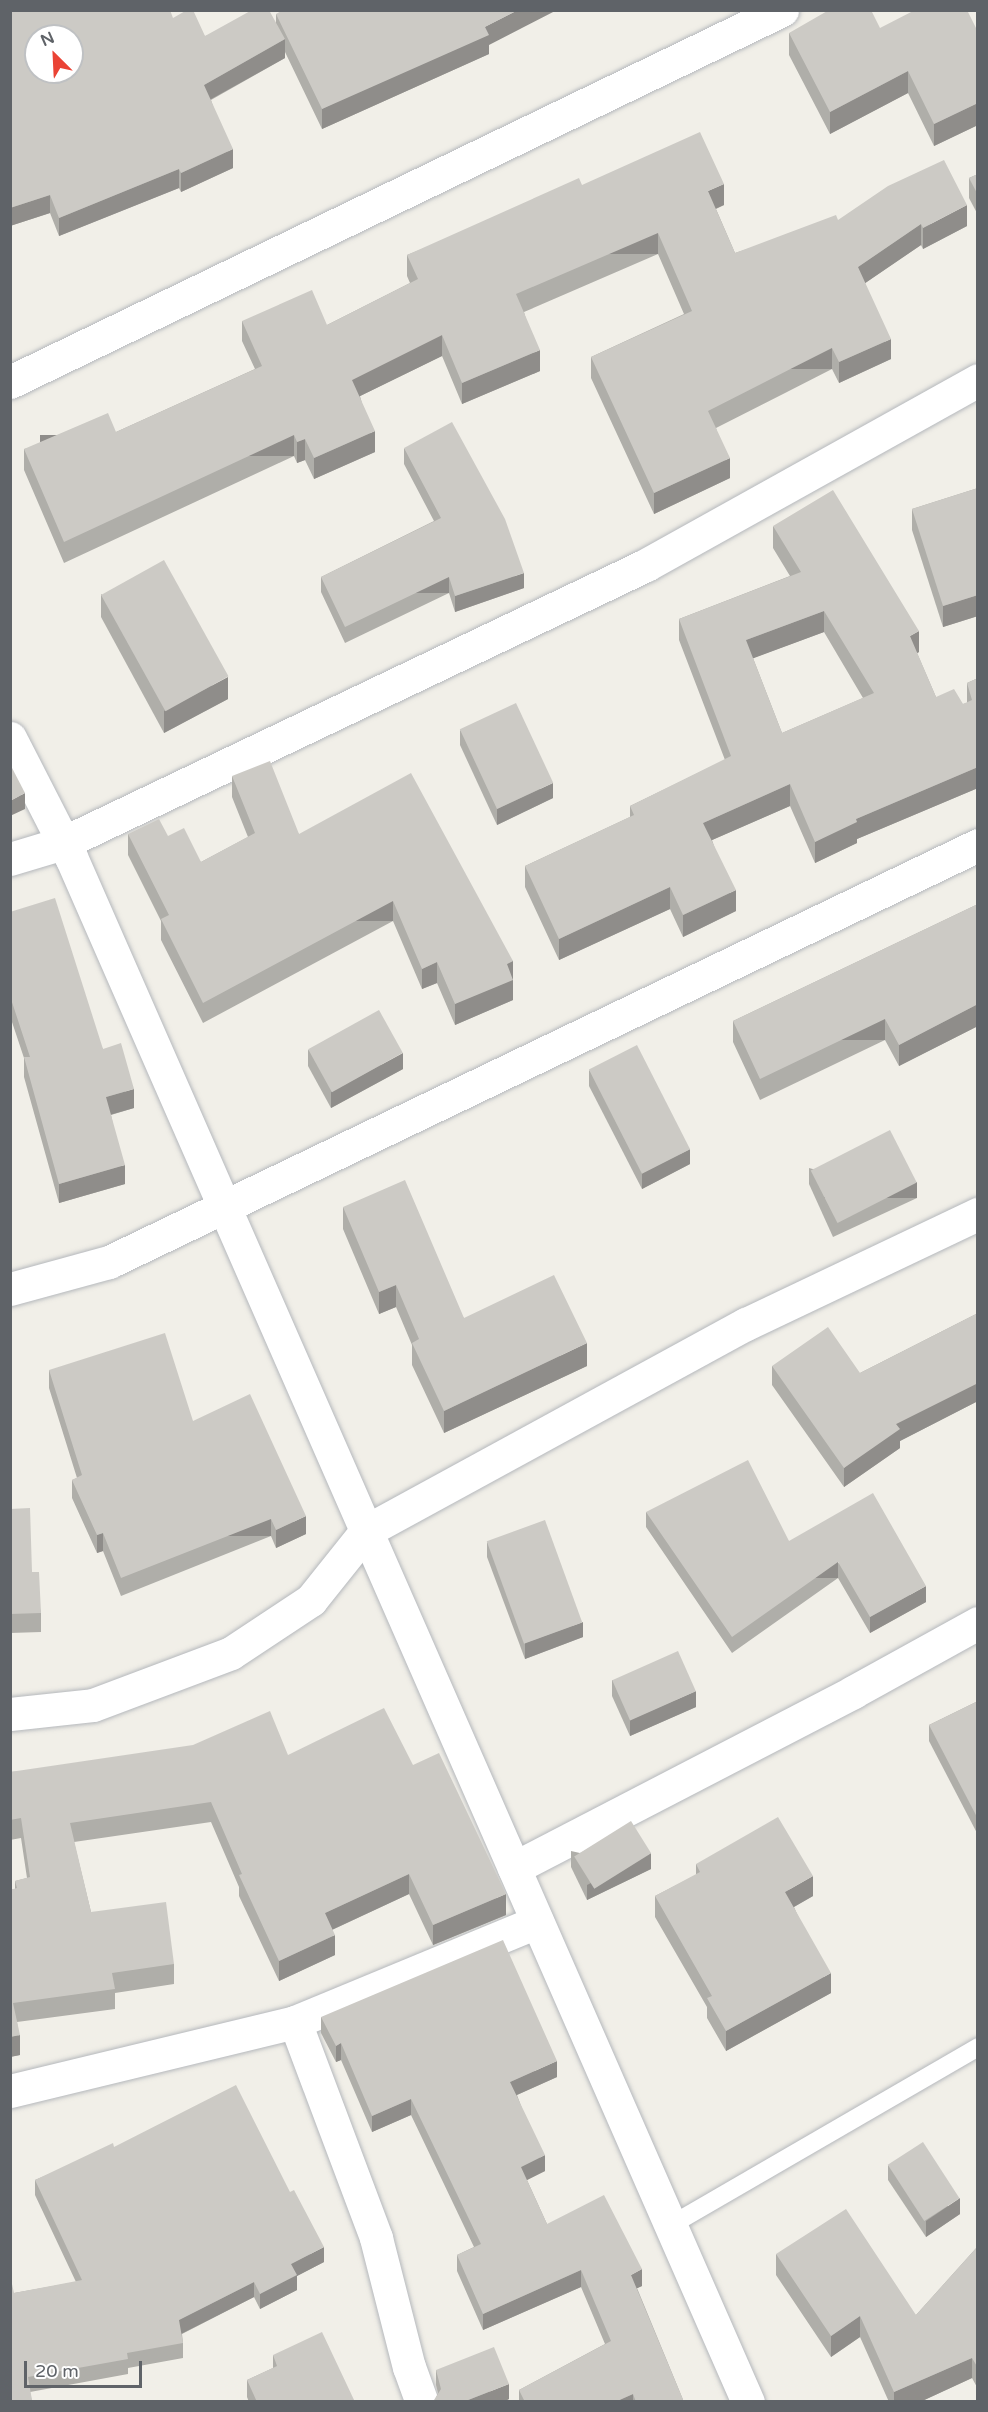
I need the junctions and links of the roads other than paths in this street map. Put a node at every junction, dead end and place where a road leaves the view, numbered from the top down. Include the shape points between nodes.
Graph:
1 (782, 10) edge
2 (978, 380) edge
3 (10, 382) edge
4 (10, 738) edge
5 (63, 843) junction
6 (978, 844) edge
7 (10, 859) edge
8 (222, 1204) junction
9 (978, 1214) edge
10 (10, 1289) edge
11 (366, 1530) junction
12 (978, 1623) edge
13 (10, 1714) edge
14 (514, 1868) junction
15 (537, 1922) junction
16 (295, 2022) junction
17 (978, 2047) edge
18 (10, 2091) edge
19 (673, 2224) junction
20 (422, 2402) edge
21 (748, 2402) edge

1 - 3 street
2 - 5 street via 646,565
4 - 5 street
5 - 7 street
5 - 8 street
6 - 8 street
8 - 10 street via 109,1262
8 - 11 street
9 - 11 street via 746,1324
11 - 13 street via 311,1600 231,1653 93,1705
11 - 14 street
12 - 14 street
14 - 15 street
15 - 16 street
15 - 19 street
16 - 18 street
16 - 20 street via 376,2238 409,2367
17 - 19 lane
19 - 21 street

